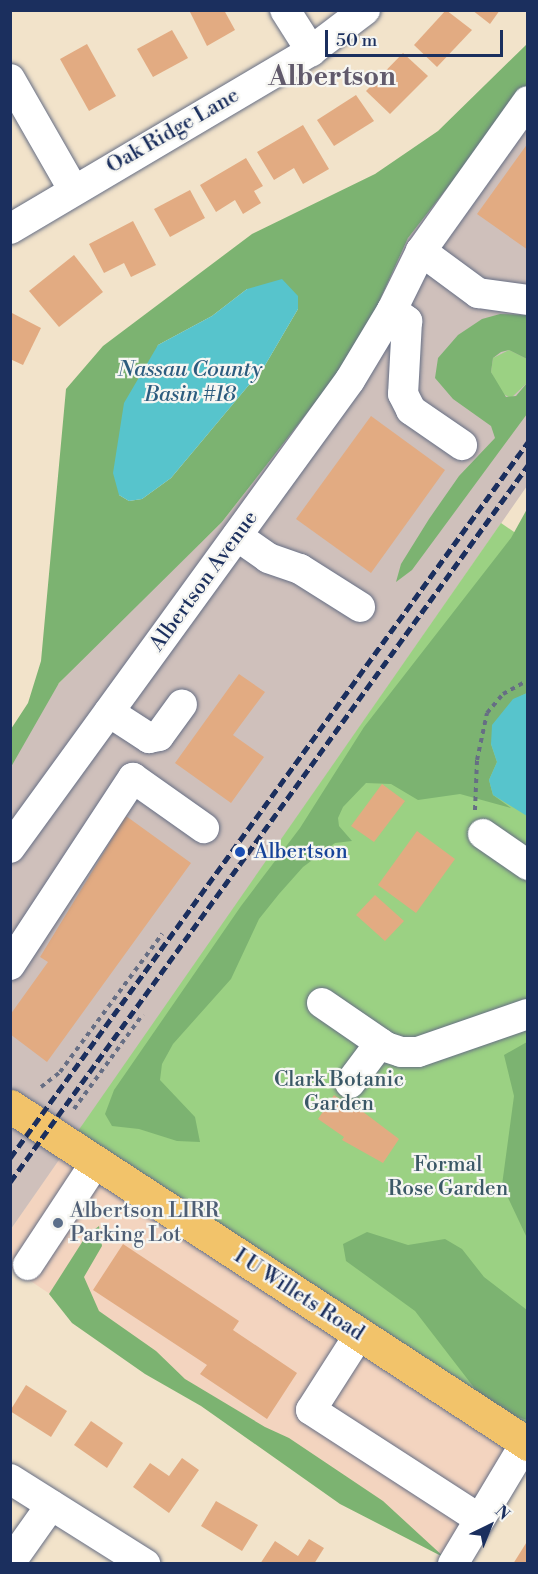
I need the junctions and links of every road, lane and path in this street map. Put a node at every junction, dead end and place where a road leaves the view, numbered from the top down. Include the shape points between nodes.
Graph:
1 (285, 10) edge
2 (365, 10) edge
3 (311, 51) junction
4 (10, 79) edge
5 (528, 101) edge
6 (73, 189) junction
7 (10, 229) edge
8 (421, 251) junction
9 (528, 300) edge
10 (392, 310) junction
11 (462, 445) dead end
12 (237, 536) junction
13 (360, 607) dead end
14 (528, 680) edge
15 (182, 704) dead end
16 (109, 712) junction
17 (204, 828) dead end
18 (483, 834) joint
19 (10, 848) edge
20 (528, 865) edge
21 (162, 934) dead end
22 (10, 965) edge
23 (322, 1004) dead end
24 (143, 1014) dead end
25 (528, 1014) edge
26 (380, 1043) junction
27 (350, 1083) dead end
28 (41, 1087) dead end
29 (11, 1108) edge
30 (74, 1109) dead end
31 (96, 1162) junction
32 (28, 1265) dead end
33 (359, 1335) junction
34 (527, 1443) edge
35 (10, 1479) edge
36 (51, 1505) junction
37 (478, 1518) junction
38 (10, 1563) edge
39 (145, 1563) edge
40 (453, 1563) edge

1 - 3 street
2 - 3 street, Oak Ridge Lane
3 - 6 street, Oak Ridge Lane
4 - 6 street
5 - 8 street, Albertson Avenue
6 - 7 street, Oak Ridge Lane
8 - 9 street via 478,293
8 - 10 street, Albertson Avenue
10 - 11 street via 408,321 404,394 411,410
10 - 12 street, Albertson Avenue via 350,380
12 - 13 street via 268,558 300,569
12 - 16 street, Albertson Avenue
14 - 18 path via 504,694 487,713 477,760 475,808
15 - 16 street via 159,736 149,738
16 - 19 street, Albertson Avenue
17 - 22 street via 133,778
18 - 20 street
21 - 28 path via 60,1072
23 - 26 street
24 - 30 path
25 - 26 street via 418,1052 401,1052
26 - 27 street
29 - 31 main road, I U Willets Road
31 - 32 street
31 - 33 main road, I U Willets Road
33 - 34 main road, I U Willets Road
33 - 37 street via 311,1410
34 - 37 street
35 - 36 street
36 - 38 street
36 - 39 street
37 - 40 street

